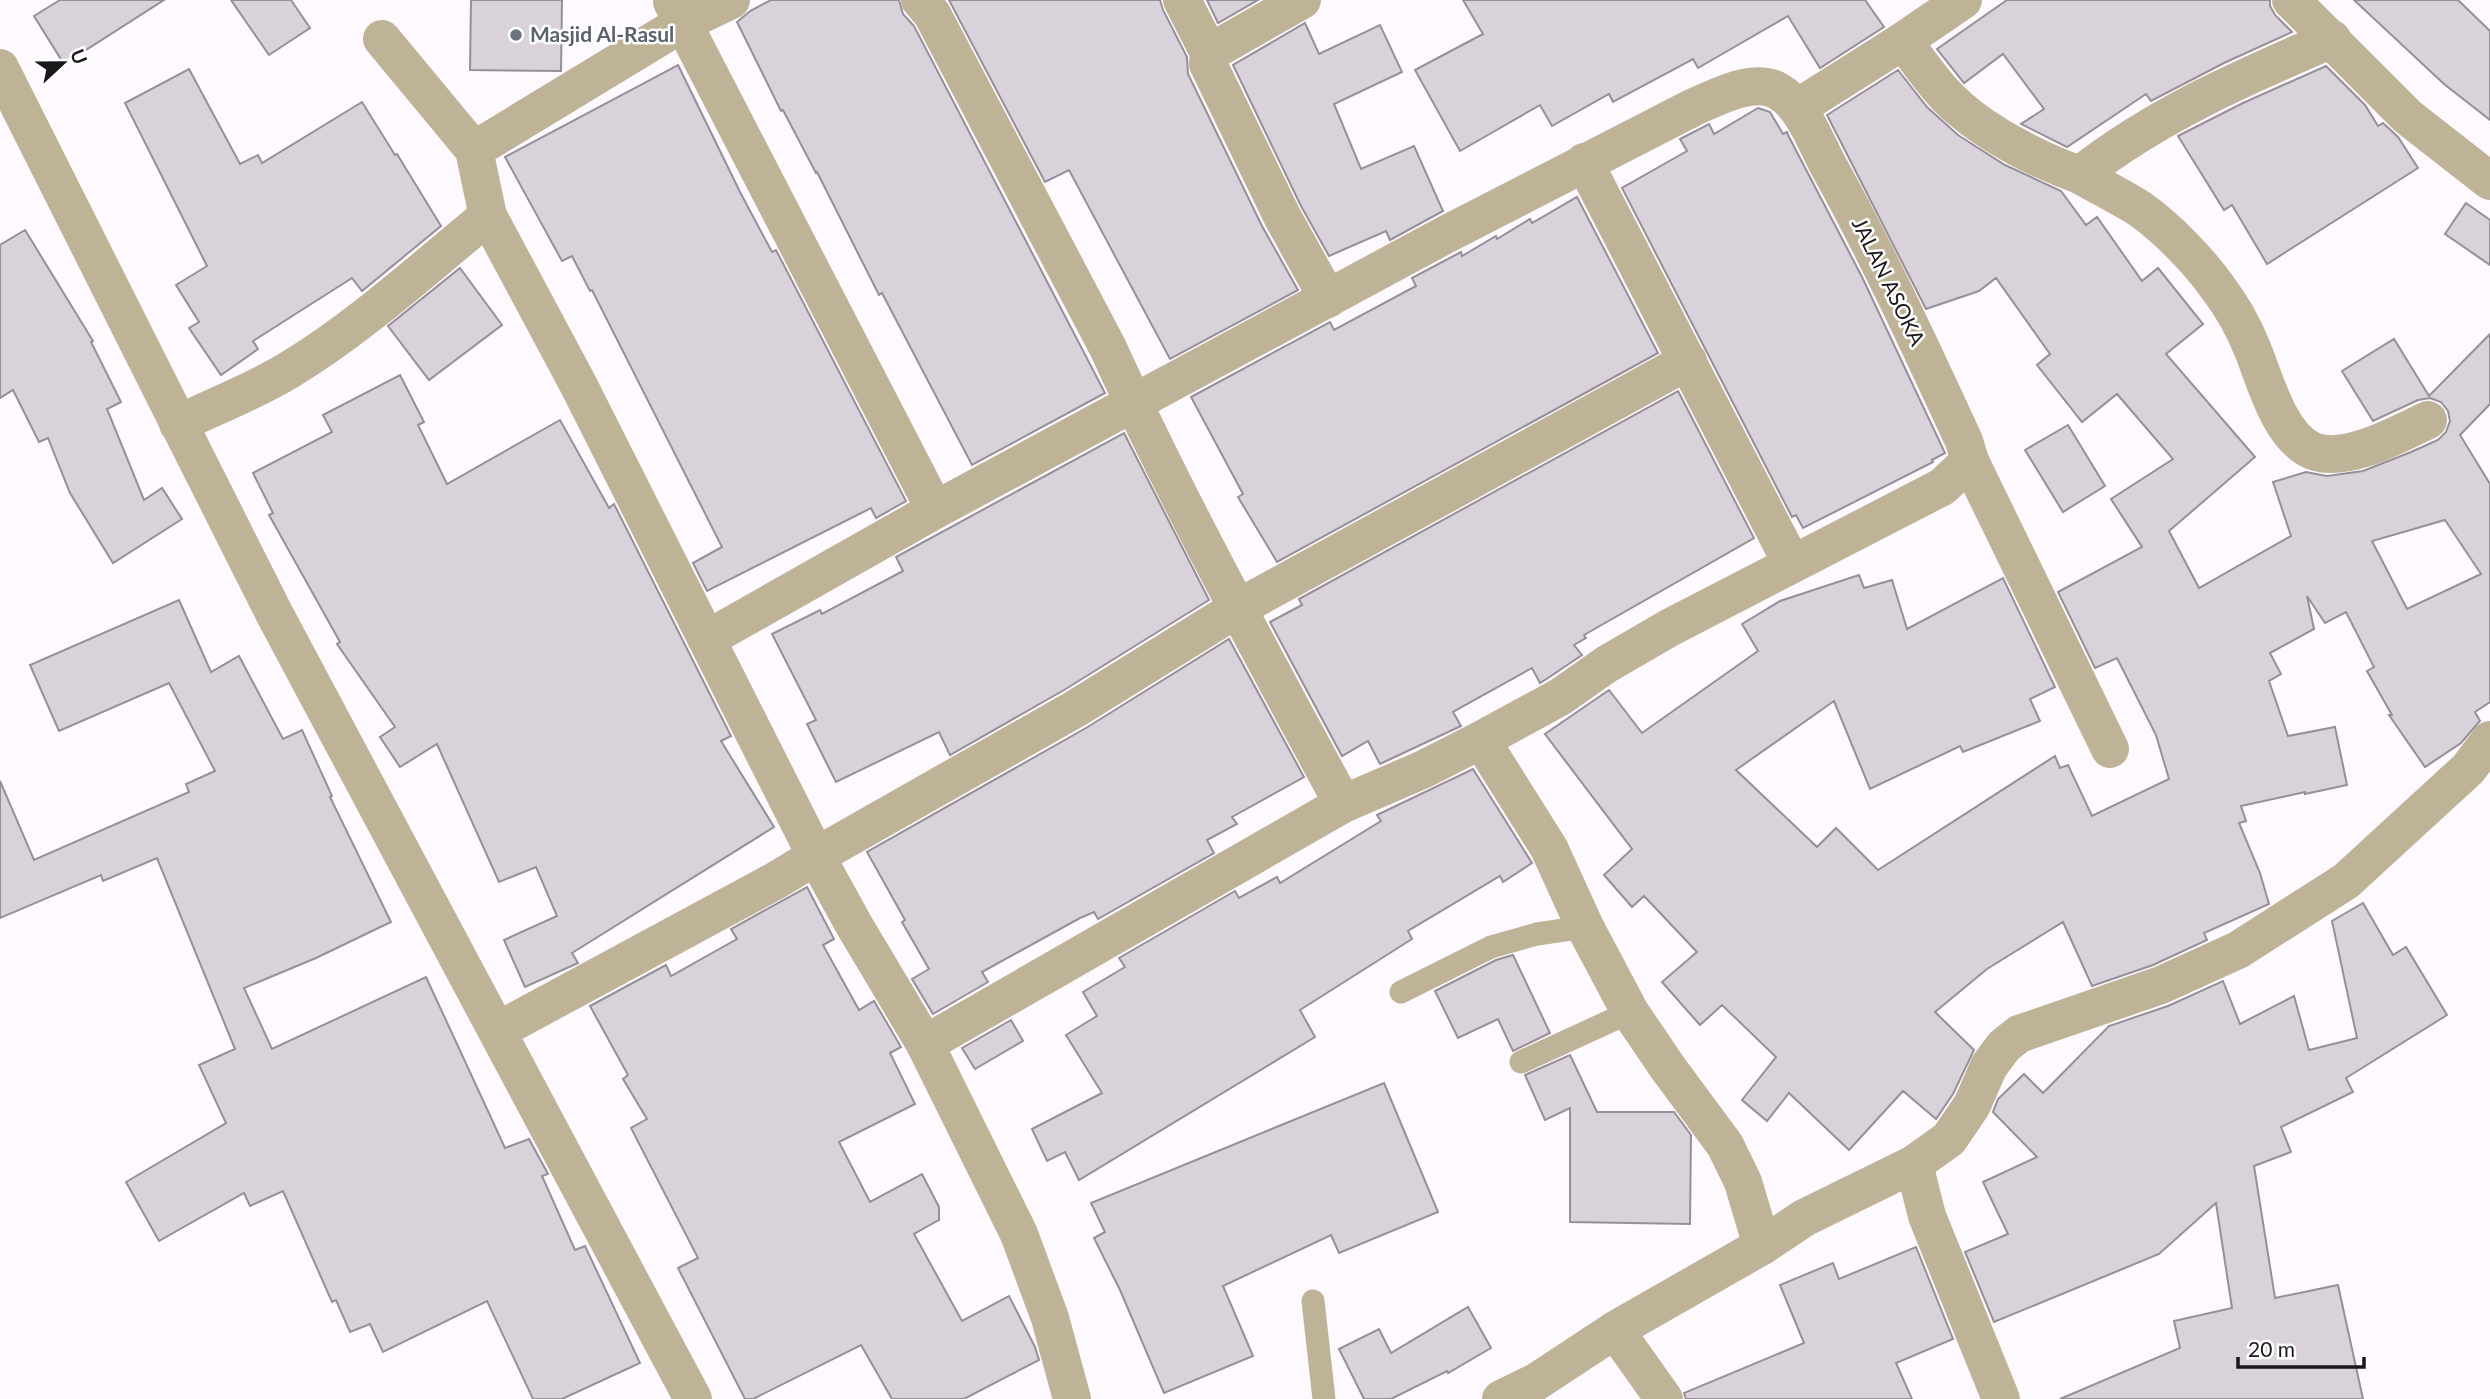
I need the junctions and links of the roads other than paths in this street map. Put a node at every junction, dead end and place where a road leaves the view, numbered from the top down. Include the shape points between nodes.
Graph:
1 (732, 0) edge
2 (920, 0) edge
3 (1182, 0) edge
4 (1302, 0) edge
5 (1963, 0) edge
6 (2291, 0) edge
7 (677, 11) edge
8 (382, 39) dead end
9 (2332, 39) junction
10 (1903, 41) junction
11 (1209, 53) junction
12 (0, 68) edge
13 (1797, 108) junction
14 (474, 150) junction
15 (1584, 162) junction
16 (2080, 175) junction
17 (2490, 181) edge
18 (488, 216) junction
19 (1328, 299) junction
20 (1688, 360) junction
21 (1133, 404) junction
22 (2428, 420) dead end
23 (178, 424) junction
24 (1970, 461) junction
25 (935, 510) junction
26 (1792, 564) junction
27 (1238, 608) junction
28 (707, 639) junction
29 (1481, 740) junction
30 (2490, 740) edge
31 (2110, 749) dead end
32 (1343, 804) junction
33 (817, 856) junction
34 (1585, 928) junction
35 (1401, 992) dead end
36 (1630, 1012) junction
37 (497, 1031) junction
38 (925, 1044) junction
39 (1521, 1062) dead end
40 (1914, 1164) junction
41 (1762, 1246) junction
42 (1313, 1301) dead end
43 (1615, 1330) junction
44 (693, 1399) edge
45 (1072, 1399) edge
46 (1324, 1399) edge
47 (1502, 1399) edge
48 (1664, 1399) edge
49 (2001, 1399) edge

1 - 7 street
2 - 21 street via 932,14
3 - 11 street
4 - 11 street
5 - 10 street
6 - 9 street
7 - 14 street
7 - 25 street
8 - 14 street
9 - 16 street via 2143,129
9 - 17 street via 2408,117
10 - 13 street
10 - 16 street via 1958,107 2004,139
11 - 19 street via 1215,81
12 - 23 street
13 - 15 street via 1777,90 1752,86 1732,91
13 - 24 street, JALAN ASOKA via 1895,294
14 - 18 street
15 - 19 street
15 - 20 street
16 - 22 street via 2141,210 2182,246 2219,288 2251,345 2273,402 2293,436 2311,450 2343,454
18 - 23 street via 324,348 286,372
18 - 28 street
19 - 21 street
20 - 26 street
20 - 27 street
21 - 25 street
21 - 27 street
23 - 37 street
24 - 26 street via 1942,487
24 - 31 street, JALAN ASOKA
25 - 28 street
26 - 29 street via 1669,628
27 - 32 street
27 - 33 street via 1075,709
28 - 33 street
29 - 32 street
29 - 34 street via 1549,848
30 - 40 street via 2468,769 2346,881 2238,950 2161,985 2019,1034 1989,1066 1950,1139
32 - 38 street
33 - 37 street
33 - 38 street
34 - 35 lane via 1537,934 1491,947
34 - 36 street
36 - 39 lane
36 - 41 street via 1725,1145 1743,1182
37 - 44 street
38 - 45 street via 1019,1234 1050,1318
40 - 41 street via 1804,1218
40 - 49 street via 1927,1216
41 - 43 street
42 - 46 lane
43 - 47 street
43 - 48 street

